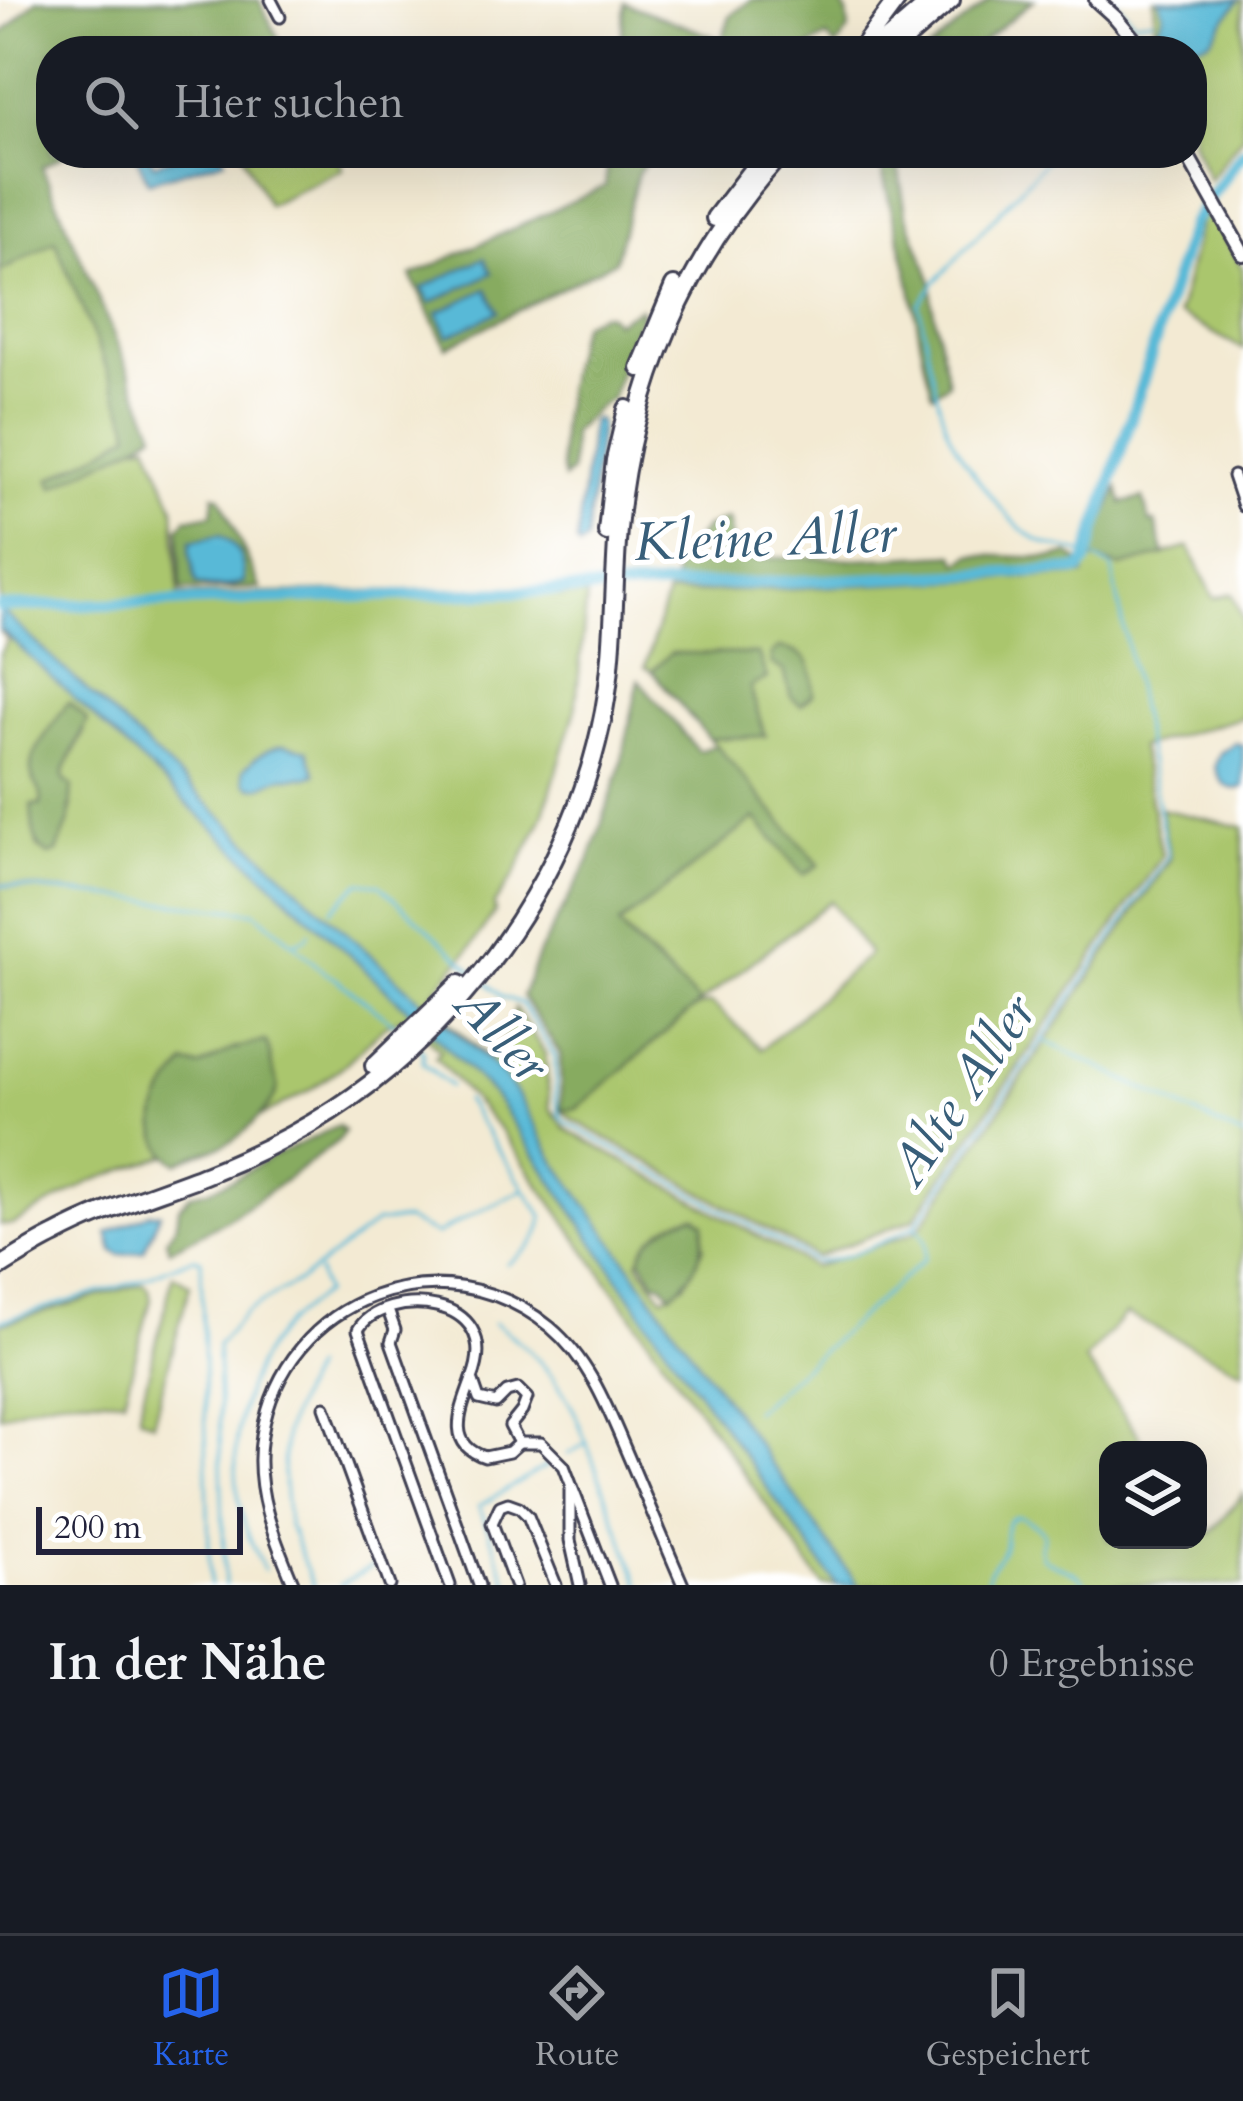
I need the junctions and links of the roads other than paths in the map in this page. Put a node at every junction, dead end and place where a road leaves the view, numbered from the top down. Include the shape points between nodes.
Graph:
1 (286, 0) edge
2 (898, 0) edge
3 (933, 0) edge
4 (951, 0) edge
5 (1096, 0) edge
6 (275, 8) edge
7 (870, 36) edge
8 (891, 36) edge
9 (909, 36) edge
10 (1131, 36) edge
11 (753, 168) edge
12 (769, 168) edge
13 (1194, 168) edge
14 (1243, 254) edge
15 (1233, 476) dead end
16 (1243, 506) edge
17 (611, 550) junction
18 (403, 1049) junction
19 (0, 1255) edge
20 (0, 1267) edge
21 (388, 1310) junction
22 (472, 1379) junction
23 (479, 1400) junction
24 (464, 1402) junction
25 (325, 1407) dead end
26 (519, 1443) junction
27 (570, 1480) junction
28 (293, 1585) edge
29 (390, 1585) edge
30 (450, 1585) edge
31 (479, 1585) edge
32 (515, 1585) edge
33 (556, 1585) edge
34 (580, 1585) edge
35 (610, 1585) edge
36 (683, 1585) edge

1 - 6 street
2 - 7 highway
3 - 8 highway
4 - 9 highway
5 - 10 street
11 - 17 highway via 698,244 655,328 615,460
12 - 17 highway via 706,251 655,357
13 - 14 street
15 - 16 street
17 - 18 highway via 600,670 560,821 519,911
18 - 19 highway via 272,1133 51,1225
18 - 20 highway via 367,1087 280,1142 72,1227
21 - 22 street via 434,1304 459,1313 476,1342
21 - 30 street via 358,1330
21 - 31 street via 391,1342
22 - 23 street
22 - 24 street
23 - 24 street
23 - 26 street via 496,1403 518,1389 527,1398 510,1426
24 - 26 street via 459,1429 476,1454 498,1456
25 - 29 street
26 - 27 street via 541,1443
27 - 34 street
27 - 35 street
28 - 36 street via 263,1494 261,1440 274,1393 296,1354 337,1315 373,1296 427,1285 497,1295 571,1348 599,1389
32 - 33 street via 492,1523 508,1503 527,1516

